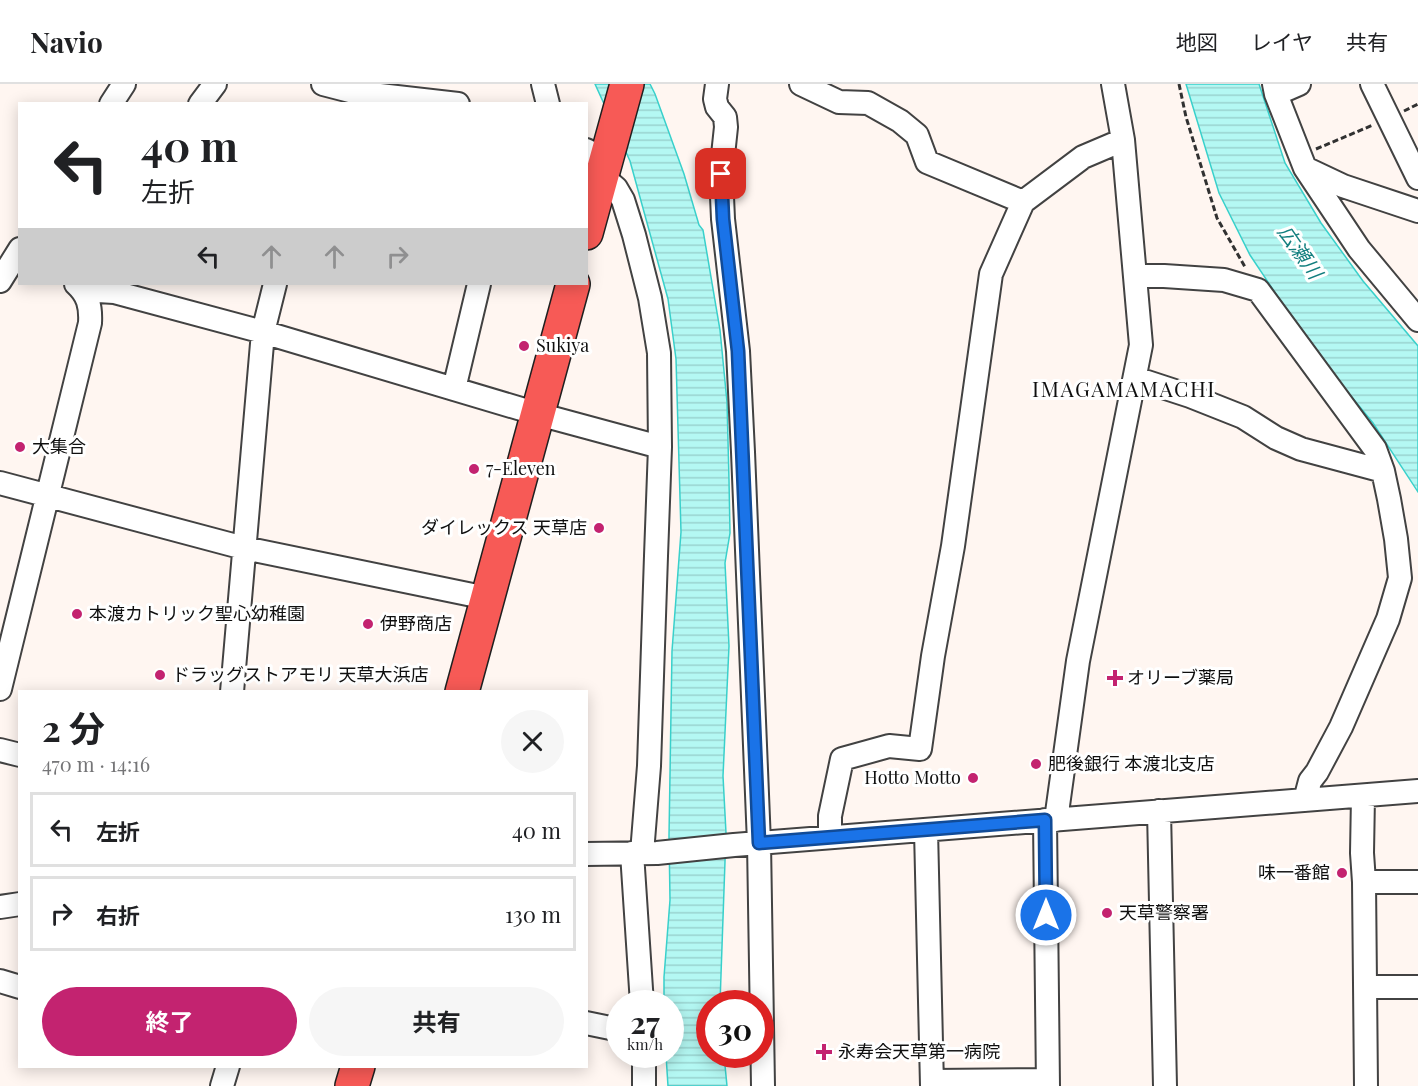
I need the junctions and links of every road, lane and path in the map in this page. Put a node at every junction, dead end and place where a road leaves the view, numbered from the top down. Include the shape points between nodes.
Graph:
1 (124, 84) edge
2 (215, 84) edge
3 (323, 84) edge
4 (543, 84) edge
5 (627, 84) edge
6 (717, 84) edge
7 (801, 84) edge
8 (1113, 84) edge
9 (1179, 84) edge
10 (1299, 84) edge
11 (1372, 84) edge
12 (1275, 89) edge
13 (112, 102) edge
14 (202, 102) edge
15 (441, 102) edge
16 (548, 102) edge
17 (1418, 104) edge
18 (1389, 118) junction
19 (1123, 140) junction
20 (601, 159) edge
21 (1303, 162) junction
22 (1418, 178) edge
23 (1023, 202) junction
24 (1418, 211) edge
25 (588, 223) edge
26 (13, 259) edge
27 (1135, 276) junction
28 (0, 281) edge
29 (275, 285) edge
30 (479, 285) edge
31 (573, 285) edge
32 (90, 289) edge
33 (1258, 290) junction
34 (1418, 320) edge
35 (263, 332) junction
36 (1135, 378) junction
37 (454, 389) junction
38 (538, 414) junction
39 (660, 447) junction
40 (1383, 471) junction
41 (0, 483) edge
42 (48, 497) junction
43 (244, 548) junction
44 (487, 598) junction
45 (0, 689) edge
46 (232, 690) edge
47 (463, 690) edge
48 (0, 750) edge
49 (18, 754) edge
50 (1418, 791) edge
51 (1363, 796) junction
52 (1305, 800) junction
53 (1159, 811) junction
54 (1051, 820) junction
55 (926, 830) junction
56 (830, 837) junction
57 (759, 843) junction
58 (644, 853) junction
59 (588, 854) edge
60 (1364, 882) junction
61 (1418, 882) edge
62 (18, 904) edge
63 (0, 907) edge
64 (0, 981) edge
65 (18, 986) edge
66 (1365, 987) junction
67 (1418, 987) edge
68 (642, 990) edge
69 (588, 1023) edge
70 (606, 1027) edge
71 (227, 1068) edge
72 (645, 1068) edge
73 (1048, 1083) edge
74 (932, 1084) edge
75 (222, 1086) edge
76 (644, 1086) edge
77 (763, 1086) edge
78 (1165, 1086) edge
79 (1366, 1086) edge

1 - 13 street
2 - 14 street
3 - 15 street via 354,92
4 - 16 street
5 - 20 highway
6 - 57 street via 715,99 726,127 721,174 723,219 738,351
7 - 23 street via 839,102 868,103 917,135 927,162
8 - 19 street
9 - 33 path via 1217,218
10 - 12 street
11 - 18 street
12 - 21 street
17 - 18 path
18 - 21 path
18 - 22 street
19 - 23 street via 1083,157
19 - 27 street
20 - 25 highway
20 - 39 street via 623,200 650,298 659,353
21 - 24 street via 1343,186
21 - 34 street via 1359,249
23 - 56 street via 992,274 920,749 889,746 842,759 830,816
26 - 28 street
27 - 33 street via 1224,280
27 - 36 street via 1141,345
29 - 35 street
30 - 37 street
31 - 38 highway
32 - 35 street
32 - 42 street via 90,322
33 - 40 street via 1375,449
35 - 37 street
35 - 43 street
36 - 40 street via 1243,417 1301,449
36 - 54 street via 1078,661
37 - 38 street
38 - 39 street
38 - 44 highway
39 - 58 street
40 - 52 street via 1400,578 1388,619 1341,728 1310,781
41 - 42 street
42 - 43 street
42 - 45 street
43 - 44 street
43 - 46 street
44 - 47 highway
48 - 49 street
50 - 51 street
51 - 52 street
51 - 60 street
52 - 53 street
53 - 54 street
53 - 78 street
54 - 55 street
54 - 73 street
55 - 56 street
55 - 74 street
56 - 57 street
57 - 58 street
57 - 77 street
58 - 59 street
58 - 68 street
60 - 61 street
60 - 66 street
62 - 63 street
64 - 65 street
66 - 67 street
66 - 79 street
69 - 70 street
71 - 75 street
72 - 76 street
73 - 74 street

